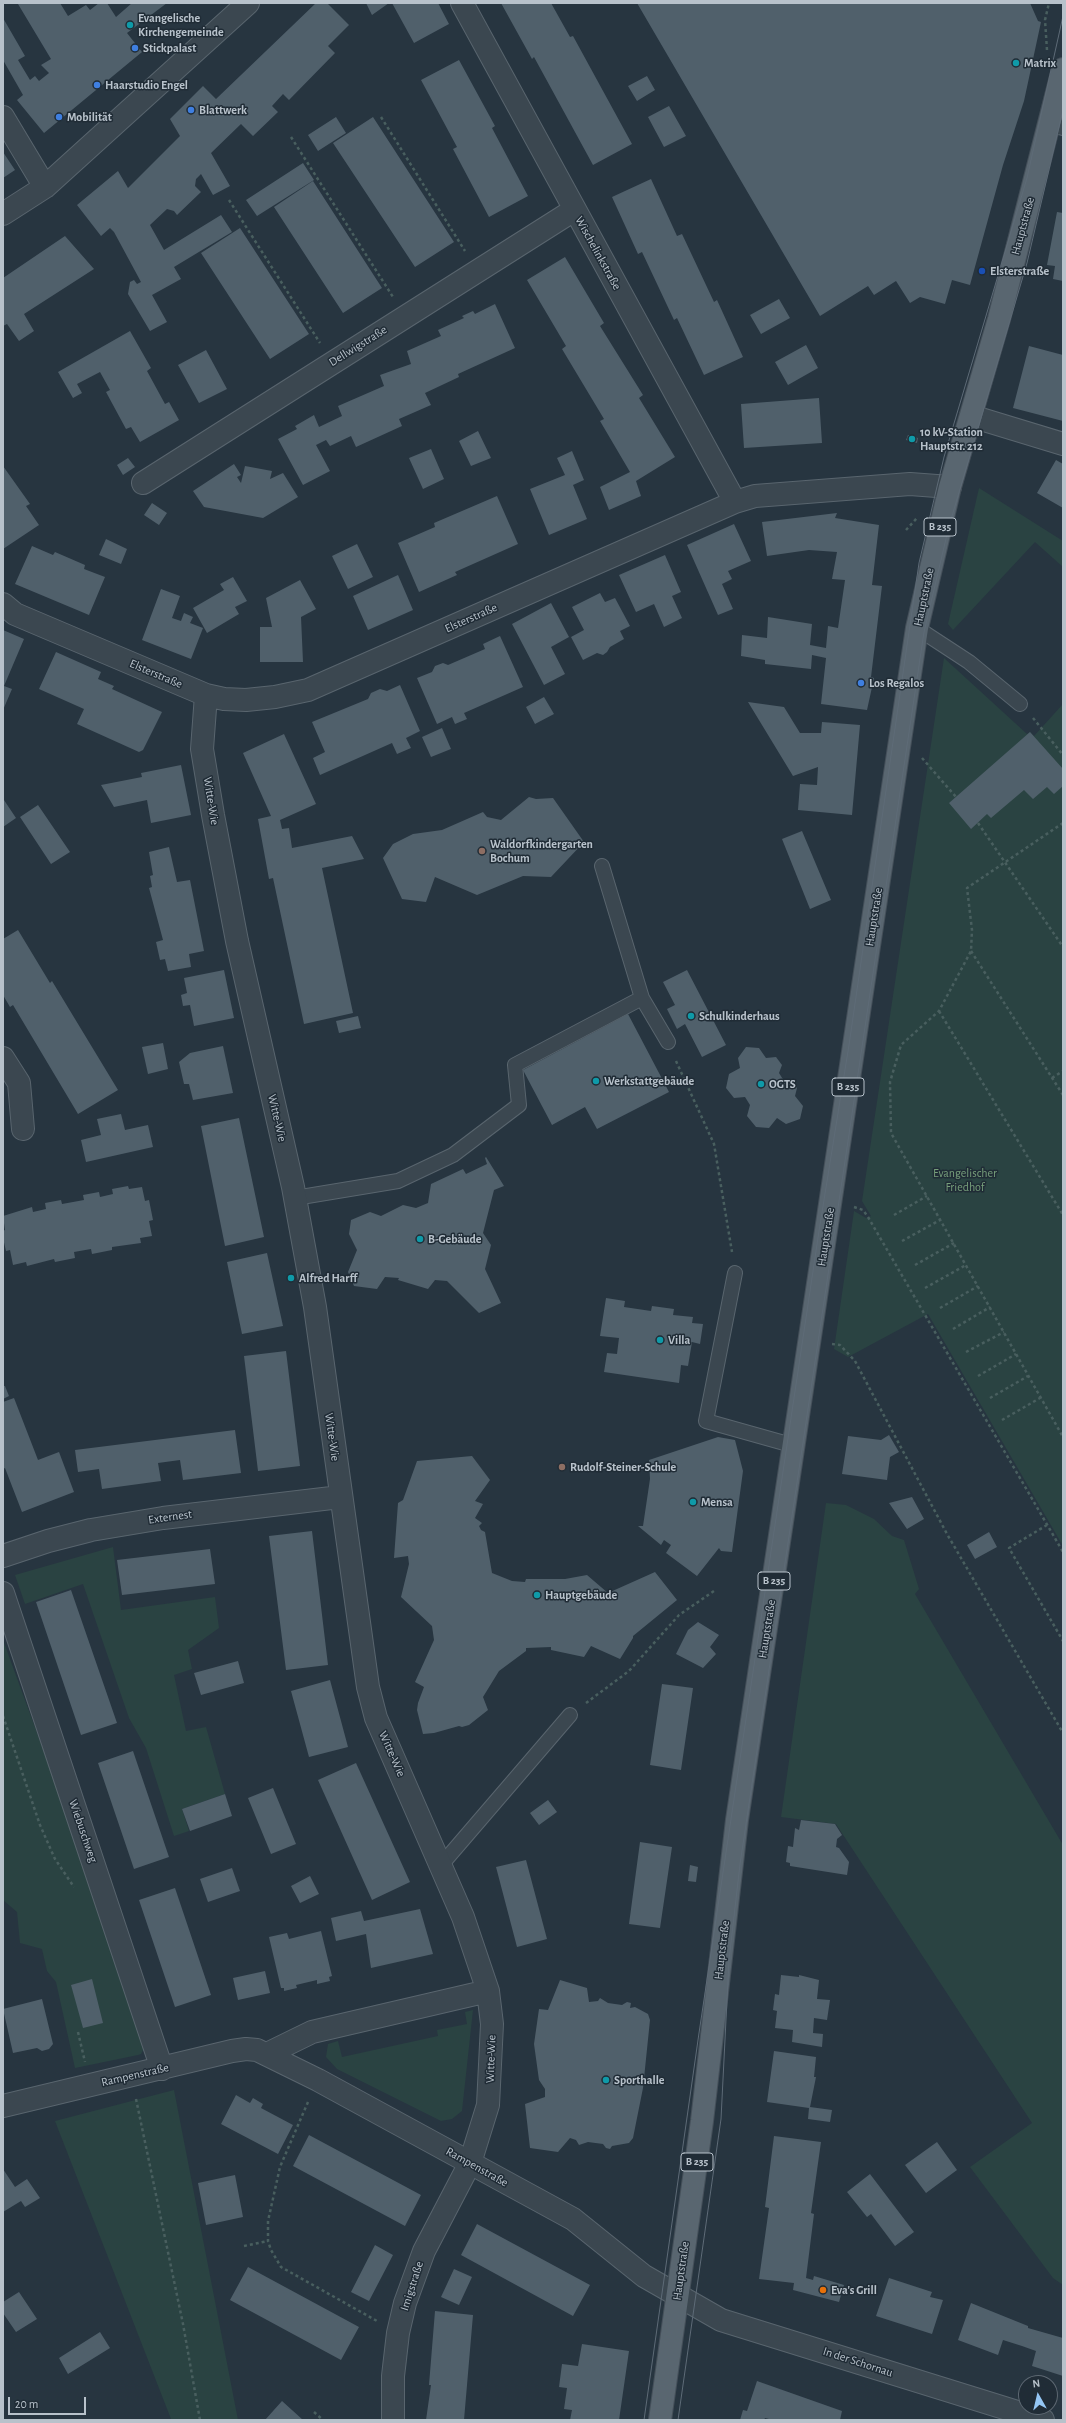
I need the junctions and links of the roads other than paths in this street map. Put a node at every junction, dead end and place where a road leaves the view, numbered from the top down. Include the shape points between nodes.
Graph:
1 (248, 3) edge
2 (462, 3) edge
3 (1063, 69) edge
4 (3, 117) edge
5 (1056, 126) edge
6 (45, 187) junction
7 (574, 210) junction
8 (3, 214) edge
9 (970, 416) junction
10 (1063, 444) edge
11 (142, 483) dead end
12 (950, 487) junction
13 (735, 502) junction
14 (3, 604) edge
15 (917, 628) junction
16 (206, 695) junction
17 (1020, 704) road end
18 (602, 866) dead end
19 (642, 998) junction
20 (668, 1042) road end
21 (3, 1058) edge
22 (23, 1129) dead end
23 (295, 1198) junction
24 (735, 1273) road end
25 (795, 1446) junction
26 (340, 1497) junction
27 (3, 1556) edge
28 (3, 1593) edge
29 (570, 1715) road end
30 (442, 1864) junction
31 (488, 1991) junction
32 (267, 2054) junction
33 (162, 2069) junction
34 (3, 2106) edge
35 (470, 2163) junction
36 (678, 2296) junction
37 (393, 2420) edge
38 (660, 2420) edge
39 (1043, 2420) edge

1 - 6 street
2 - 7 street, Wischelinkstraße
3 - 5 main road, Hauptstraße / B 235
4 - 6 street
5 - 9 main road, Hauptstraße / B 235
6 - 8 street
7 - 11 street, Dellwigstraße
7 - 13 street, Wischelinkstraße
9 - 10 street
9 - 12 main road, Hauptstraße / B 235
12 - 13 street, Elsterstraße via 910,484 755,496
12 - 15 main road, Hauptstraße / B 235
13 - 16 street, Elsterstraße via 308,690 246,700
14 - 16 street, Elsterstraße via 15,614
15 - 17 lane via 969,662
15 - 25 main road, Hauptstraße / B 235
16 - 23 street, Witte-Wie via 202,749 212,815 237,941
18 - 19 lane
19 - 20 lane
19 - 23 lane via 515,1065 519,1105 452,1155 398,1181
21 - 22 street via 19,1083
23 - 26 street, Witte-Wie via 314,1307
24 - 25 lane via 706,1421
25 - 36 main road, Hauptstraße / B 235 via 737,1820 702,2121
26 - 27 street, Externest via 163,1518 91,1530 48,1540
26 - 30 street, Witte-Wie via 368,1687 376,1718
28 - 33 street, Wiebuschweg
29 - 30 lane
30 - 31 street, Witte-Wie
31 - 32 street via 312,2032
31 - 35 street, Witte-Wie via 492,2024 488,2105
32 - 33 street, Rampenstraße via 246,2049
32 - 35 street, Rampenstraße
33 - 34 street, Rampenstraße
35 - 36 street, Rampenstraße via 573,2219 644,2276
35 - 37 street, Imigstraße via 424,2251 406,2303 398,2333 393,2376
36 - 38 main road, Hauptstraße / B 235
36 - 39 street, In der Schornau via 721,2320

